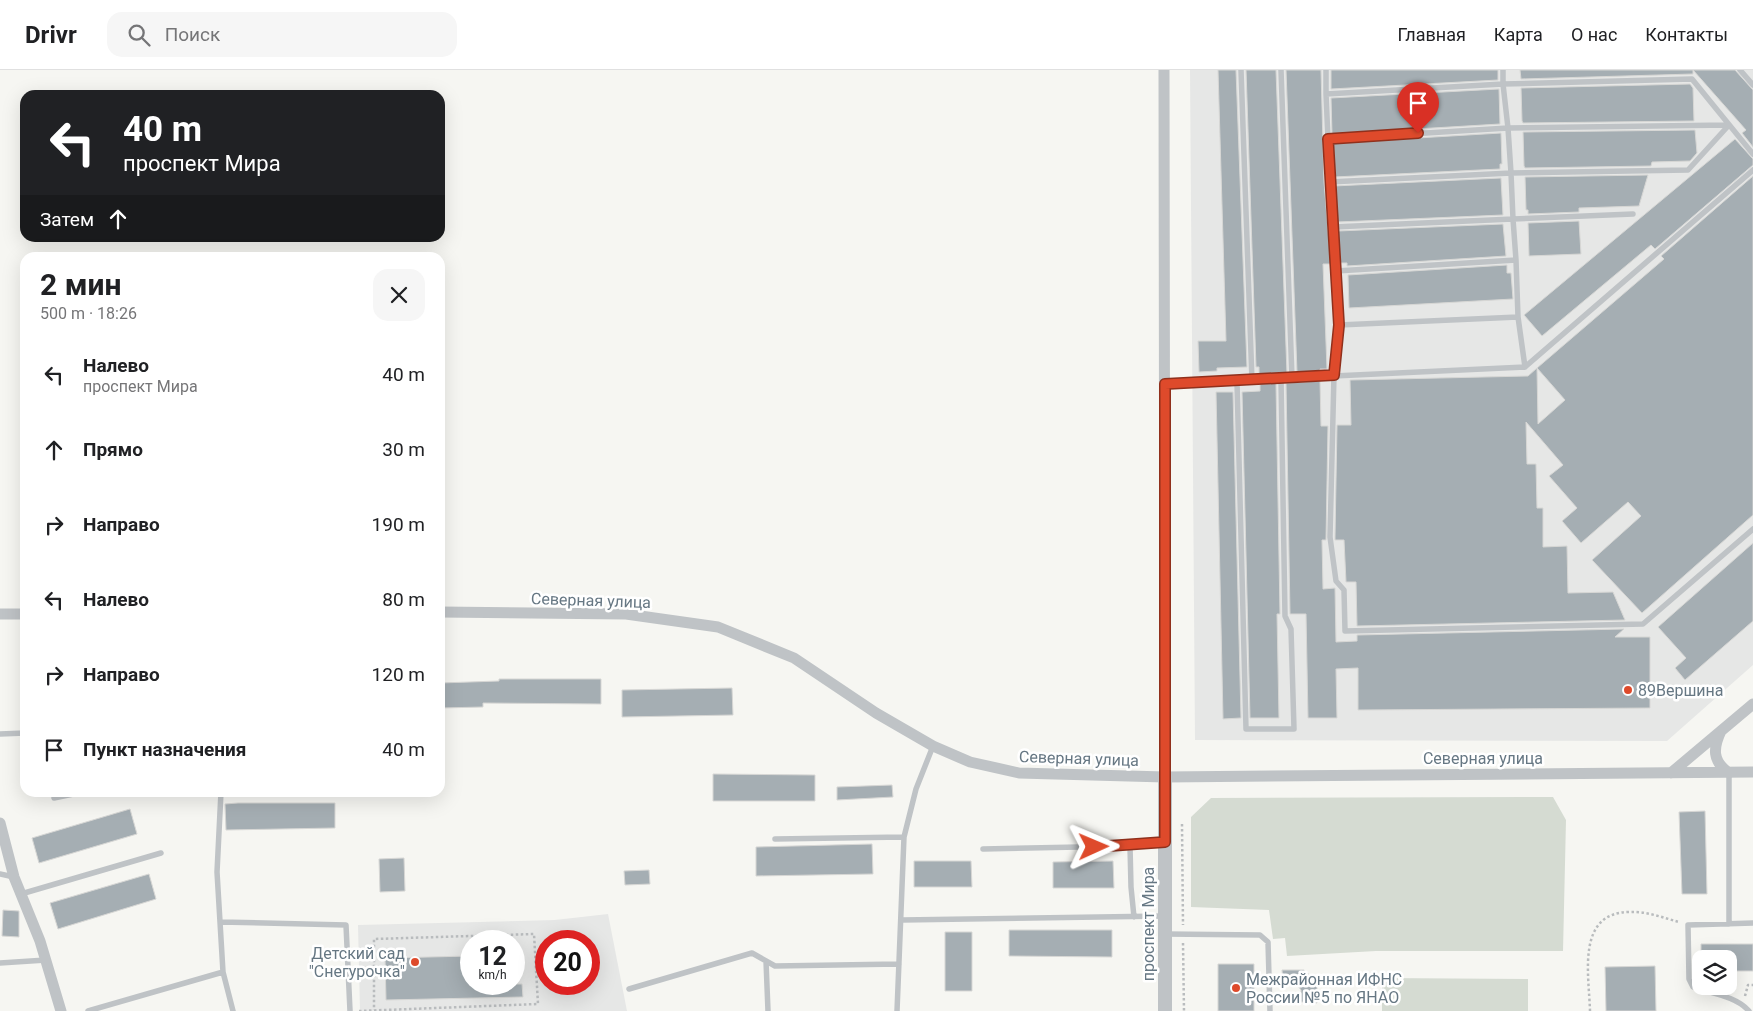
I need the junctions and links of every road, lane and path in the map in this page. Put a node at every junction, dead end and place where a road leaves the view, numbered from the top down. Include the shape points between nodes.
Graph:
1 (1164, 70) edge
2 (1241, 70) edge
3 (1281, 70) edge
4 (1326, 70) edge
5 (1503, 70) edge
6 (1740, 70) edge
7 (1503, 84) junction
8 (1753, 85) edge
9 (1326, 94) junction
10 (1729, 125) junction
11 (1508, 128) junction
12 (1328, 139) junction
13 (1753, 154) edge
14 (1753, 170) edge
15 (1510, 173) junction
16 (1329, 182) junction
17 (1633, 214) dead end
18 (1513, 219) junction
19 (1333, 227) junction
20 (1516, 260) junction
21 (1336, 271) junction
22 (1518, 317) junction
23 (1339, 325) junction
24 (1525, 367) junction
25 (1334, 375) junction
26 (1292, 378) junction
27 (1281, 379) junction
28 (1252, 381) junction
29 (1237, 382) junction
30 (1165, 384) junction
31 (1753, 529) edge
32 (445, 612) edge
33 (0, 614) edge
34 (20, 614) edge
35 (1753, 704) edge
36 (1722, 730) junction
37 (20, 733) edge
38 (0, 734) edge
39 (933, 746) junction
40 (1753, 772) edge
41 (1671, 773) junction
42 (1729, 773) junction
43 (1165, 777) junction
44 (59, 797) edge
45 (221, 797) edge
46 (54, 798) dead end
47 (0, 823) edge
48 (1182, 824) dead end
49 (904, 837) junction
50 (775, 838) dead end
51 (1165, 842) junction
52 (1130, 846) junction
53 (983, 850) dead end
54 (161, 852) dead end
55 (0, 874) edge
56 (14, 877) junction
57 (21, 894) junction
58 (1165, 916) junction
59 (1134, 917) junction
60 (902, 920) junction
61 (220, 922) junction
62 (1753, 923) edge
63 (1729, 924) junction
64 (1688, 925) junction
65 (1183, 933) junction
66 (1165, 934) junction
67 (46, 960) junction
68 (766, 961) junction
69 (0, 963) edge
70 (899, 964) junction
71 (223, 972) junction
72 (1753, 985) edge
73 (629, 989) dead end
74 (1742, 1005) junction
75 (374, 1010) edge
76 (61, 1011) edge
77 (88, 1011) edge
78 (233, 1011) edge
79 (350, 1011) edge
80 (768, 1011) edge
81 (897, 1011) edge
82 (1165, 1011) edge
83 (1184, 1011) edge
84 (1270, 1011) edge
85 (1590, 1011) edge
86 (1749, 1011) edge

1 - 30 street
2 - 28 lane
3 - 26 lane
4 - 9 lane
5 - 7 lane
6 - 8 lane
7 - 9 lane
7 - 10 lane via 1692,79
7 - 11 lane
9 - 12 lane
10 - 11 lane
10 - 13 lane
10 - 15 lane via 1688,170
11 - 12 lane
11 - 15 lane
12 - 16 lane
14 - 24 lane
15 - 16 lane
15 - 18 lane
16 - 19 lane
17 - 18 lane
18 - 19 lane
18 - 20 lane
19 - 21 lane
20 - 21 lane
20 - 22 lane
21 - 23 lane
22 - 23 lane
22 - 24 lane
23 - 25 lane
24 - 25 lane
25 - 26 lane
25 - 31 lane via 1330,537 1336,581 1344,590 1345,631 1643,624
26 - 27 lane
27 - 28 lane
27 - 29 lane via 1285,616 1291,629 1294,729 1246,729
28 - 29 lane
29 - 30 lane
30 - 43 street
32 - 39 street, Северная улица via 626,614 718,627 794,658 876,713
33 - 34 street
35 - 36 street
36 - 41 street
36 - 42 street via 1715,756
37 - 38 lane
39 - 43 street, Северная улица via 970,762 1019,772
39 - 49 lane via 916,789
40 - 42 street, Северная улица
41 - 42 street, Северная улица
41 - 43 street, Северная улица
42 - 63 lane
43 - 51 street, проспект Мира
44 - 46 lane
45 - 61 lane via 217,872
47 - 56 street
48 - 65 path
49 - 50 lane
49 - 60 lane
51 - 52 lane
51 - 58 street, проспект Мира
52 - 53 lane
52 - 59 lane
54 - 57 lane
55 - 56 lane
56 - 57 street
57 - 67 street
58 - 59 lane
58 - 66 street, проспект Мира
59 - 60 lane
60 - 70 lane
61 - 71 lane
61 - 79 lane via 346,925
62 - 63 lane
63 - 64 lane
64 - 74 lane via 1689,979 1693,987
64 - 85 path via 1631,912 1606,916 1591,937 1588,952
65 - 66 lane
65 - 83 path
65 - 84 lane via 1260,935 1268,942
66 - 82 street, проспект Мира
67 - 69 lane
67 - 76 street
68 - 70 lane via 775,966
68 - 73 lane via 752,953
68 - 80 lane
70 - 81 lane
71 - 77 lane
71 - 78 lane
72 - 74 path via 1748,985
74 - 86 lane
75 - 75 path via 538,1004 534,934 374,939
75 - 79 path

